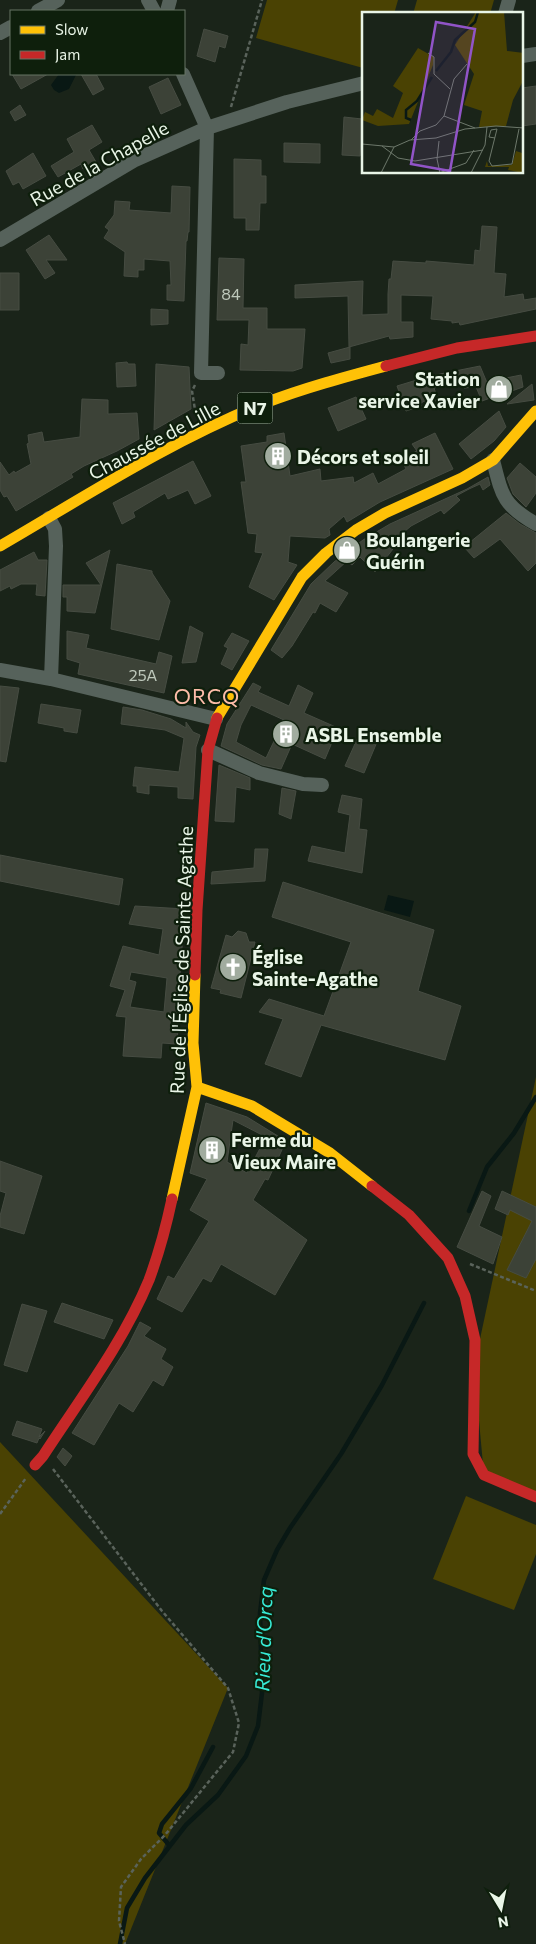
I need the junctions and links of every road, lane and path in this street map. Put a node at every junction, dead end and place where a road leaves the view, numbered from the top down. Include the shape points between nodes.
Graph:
1 (58, 0) edge
2 (262, 0) edge
3 (40, 10) edge
4 (183, 75) edge
5 (362, 83) edge
6 (227, 120) junction
7 (207, 128) junction
8 (0, 240) edge
9 (536, 336) edge
10 (218, 372) dead end
11 (201, 373) junction
12 (536, 411) edge
13 (203, 431) junction
14 (493, 460) junction
15 (49, 518) junction
16 (536, 524) edge
17 (0, 546) edge
18 (0, 670) edge
19 (51, 679) junction
20 (216, 719) junction
21 (208, 750) junction
22 (322, 785) dead end
23 (197, 1087) junction
24 (448, 1258) junction
25 (536, 1292) edge
26 (43, 1456) junction
27 (35, 1465) joint
28 (536, 1496) edge
29 (0, 1514) edge
30 (125, 1944) edge

1 - 3 street
2 - 6 path
4 - 7 street
5 - 6 street, Rue de la Chapelle
6 - 7 street, Rue de la Chapelle
7 - 8 street, Rue de la Chapelle via 135,160
7 - 11 street
9 - 13 street, Chaussée de Lille / N7 via 457,348 344,378 266,403
10 - 11 street
11 - 13 path via 192,391 195,412
12 - 14 street, Rue de l'Église de Sainte Agathe
13 - 15 street, Chaussée de Lille / N7
14 - 16 street via 509,506
14 - 20 street, Rue de l'Église de Sainte Agathe via 462,478 385,513 326,553 302,577
15 - 17 street, Chaussée de Lille / N7
15 - 19 street via 55,529 56,546
18 - 19 street
19 - 20 street
20 - 21 street, Rue de l'Église de Sainte Agathe
21 - 22 street via 259,773 303,784
21 - 23 street, Rue de l'Église de Sainte Agathe via 197,910 193,1042
23 - 24 street via 252,1106 330,1153 409,1215
23 - 26 street, Rue de l'Église de Sainte Agathe via 164,1240 148,1281 118,1340
24 - 25 path via 466,1262
24 - 28 street via 465,1296 474,1340 473,1454 484,1475
26 - 27 street, Rue de l'Église de Sainte Agathe
26 - 30 path via 162,1611 228,1688 239,1722 232,1752 121,1887 119,1921
27 - 29 path

